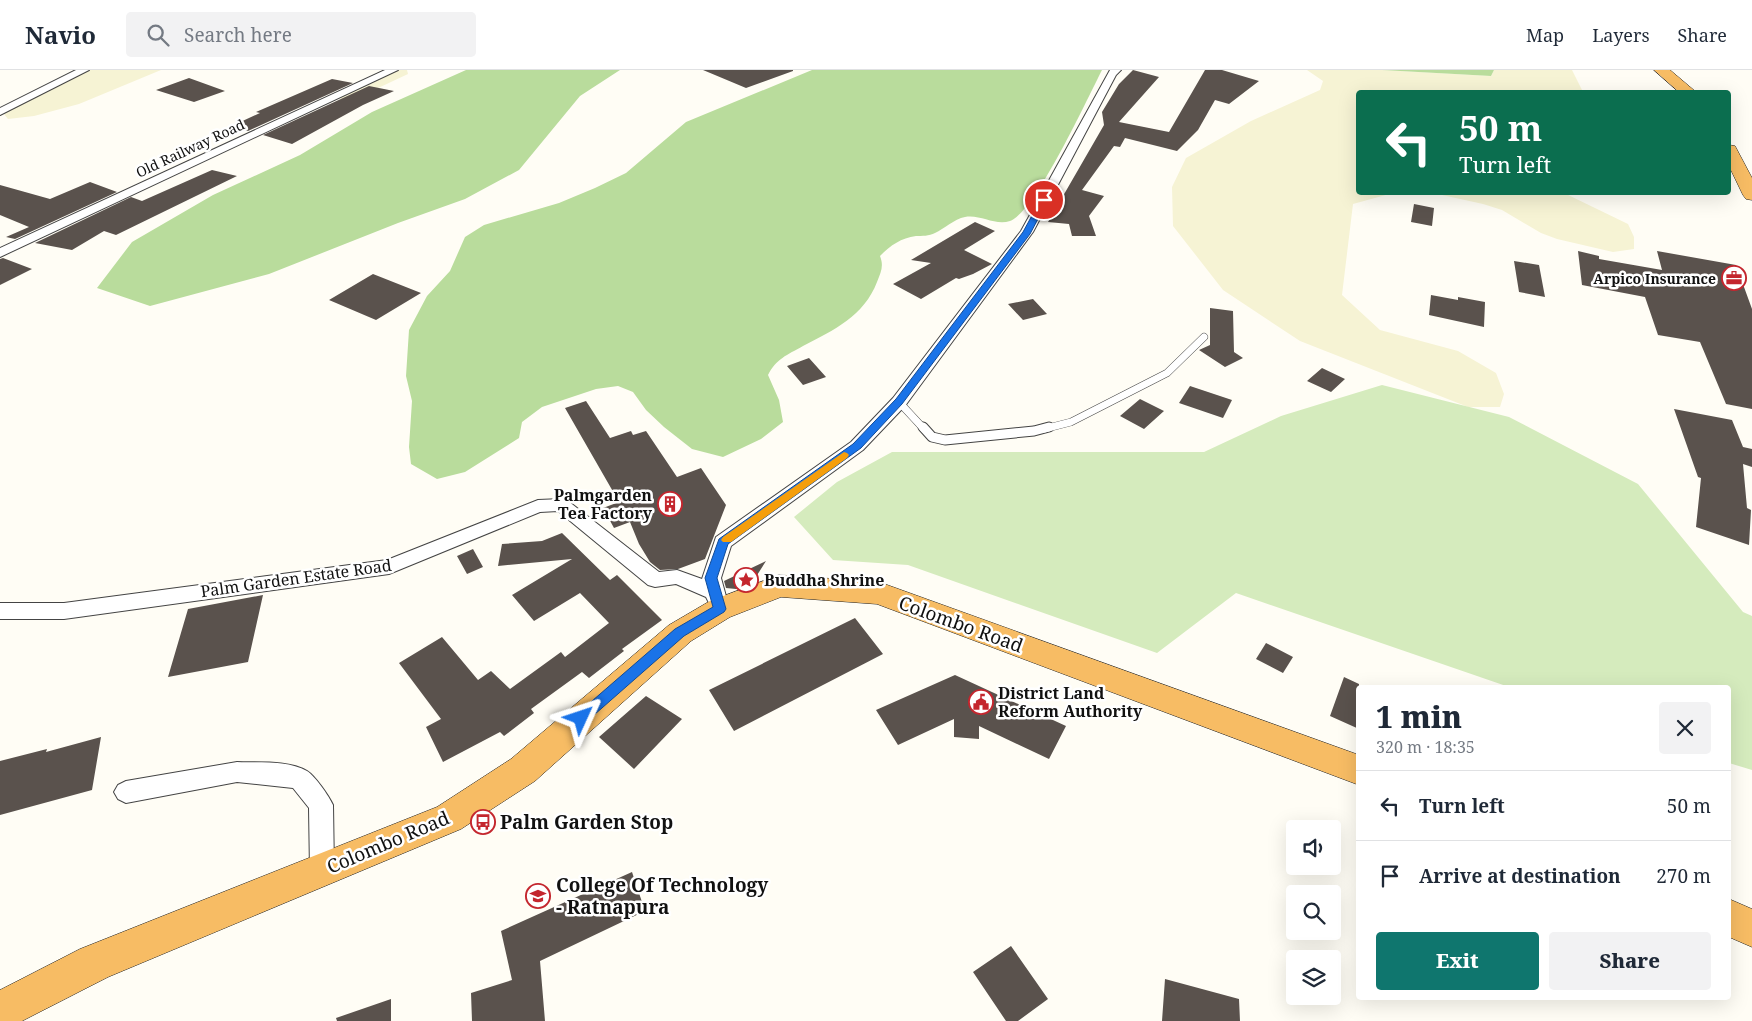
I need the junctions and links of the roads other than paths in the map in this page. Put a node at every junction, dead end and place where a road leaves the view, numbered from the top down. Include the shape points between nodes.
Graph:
1 (84, 70) edge
2 (393, 70) edge
3 (1116, 70) edge
4 (1660, 70) edge
5 (1685, 90) edge
6 (0, 112) edge
7 (1731, 154) edge
8 (1752, 195) edge
9 (0, 253) edge
10 (1204, 337) dead end
11 (899, 402) junction
12 (717, 600) junction
13 (0, 612) edge
14 (1356, 769) edge
15 (126, 792) dead end
16 (322, 871) junction
17 (1731, 919) edge
18 (1752, 928) edge
19 (0, 1011) edge

1 - 6 street
2 - 9 street, Old Railway Road
3 - 11 street via 1027,232
4 - 5 highway
7 - 8 highway
10 - 11 lane via 1167,373 1071,422 1034,431 945,440 932,437
11 - 12 street via 857,446 723,542 711,578
12 - 13 street, Palm Garden Estate Road via 677,577 655,580 562,505 538,506 389,567 64,611
12 - 14 highway, Colombo Road via 780,586 879,593
12 - 16 highway, Colombo Road via 523,770 448,818
15 - 16 street via 237,772 300,779 321,805
16 - 19 highway, Colombo Road via 94,963
17 - 18 highway

